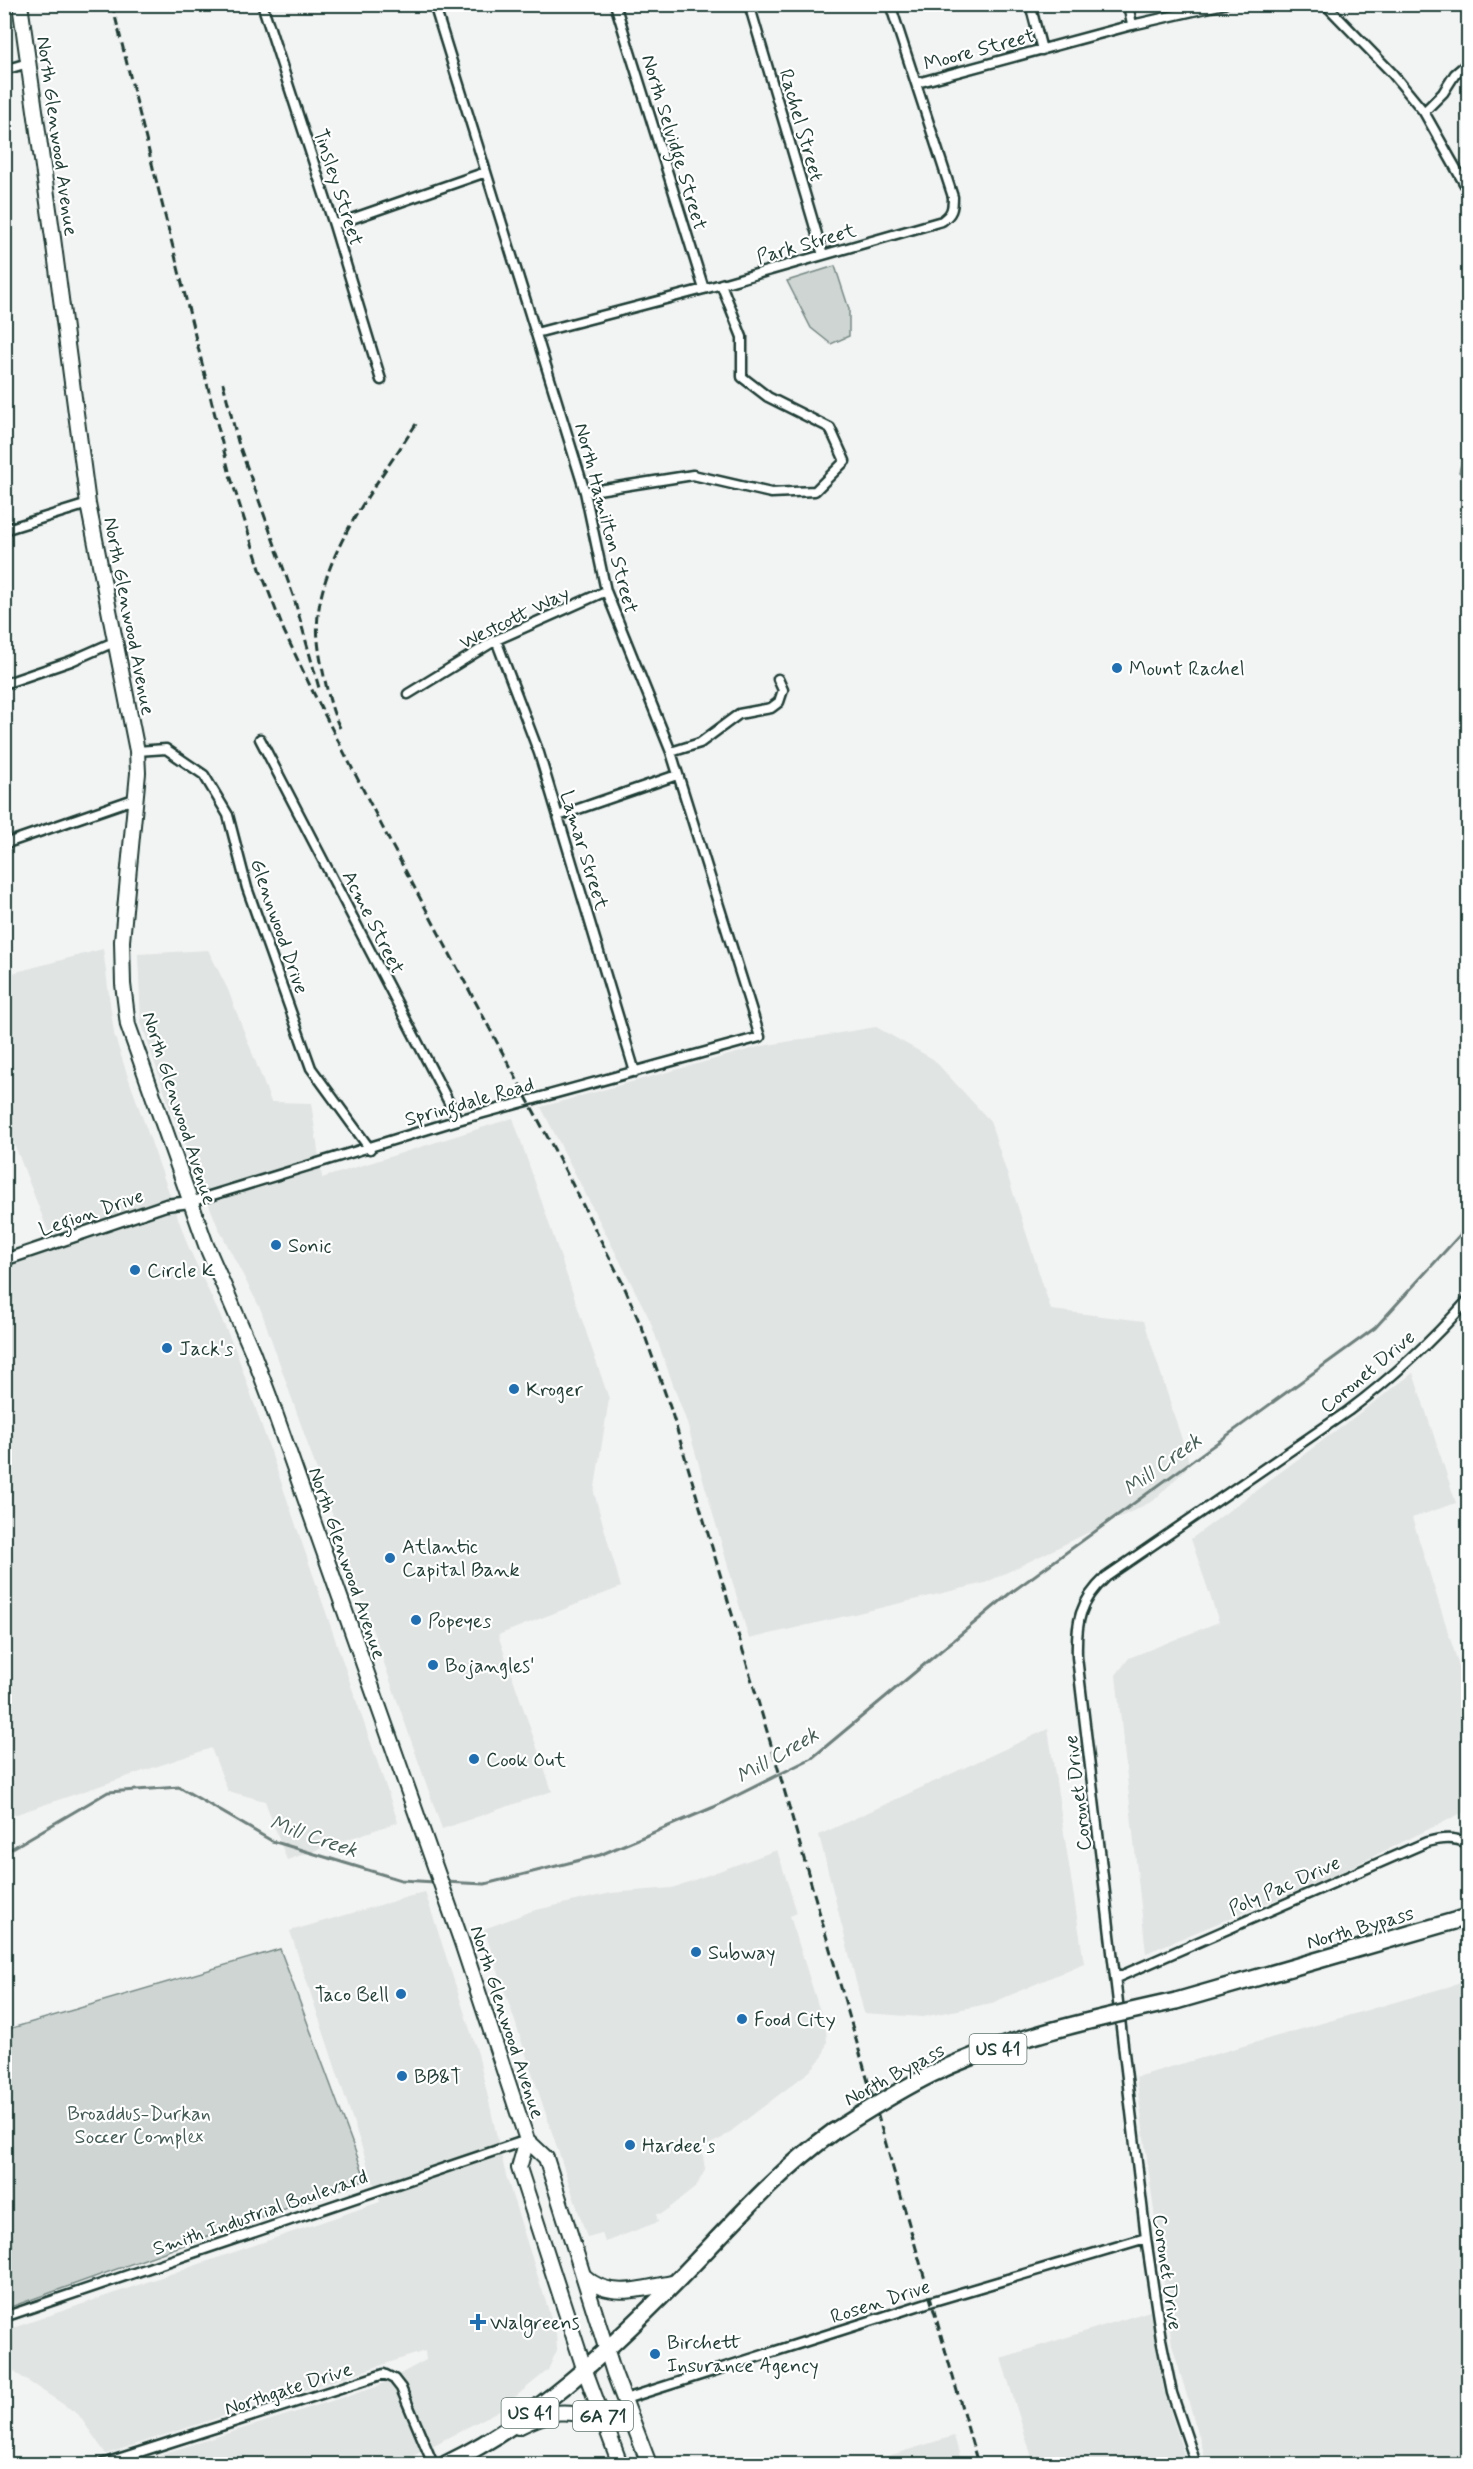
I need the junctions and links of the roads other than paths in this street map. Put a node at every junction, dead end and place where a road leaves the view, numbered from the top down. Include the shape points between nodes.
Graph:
1 (20, 4) edge
2 (262, 4) edge
3 (434, 4) edge
4 (615, 4) edge
5 (750, 4) edge
6 (890, 4) edge
7 (1030, 4) edge
8 (1128, 4) edge
9 (1224, 4) edge
10 (1325, 4) edge
11 (1132, 25) junction
12 (1042, 50) junction
13 (28, 63) junction
14 (1468, 63) edge
15 (4, 70) edge
16 (917, 83) junction
17 (1424, 112) junction
18 (486, 172) junction
19 (1468, 190) edge
20 (334, 225) junction
21 (823, 255) junction
22 (721, 284) junction
23 (704, 289) junction
24 (536, 333) junction
25 (381, 380) dead end
26 (585, 492) junction
27 (88, 504) junction
28 (4, 531) edge
29 (606, 591) junction
30 (496, 640) junction
31 (114, 642) junction
32 (778, 679) dead end
33 (4, 684) edge
34 (408, 694) dead end
35 (260, 739) dead end
36 (137, 751) junction
37 (671, 752) junction
38 (678, 775) junction
39 (134, 799) junction
40 (558, 816) junction
41 (4, 844) edge
42 (760, 1037) joint
43 (634, 1072) junction
44 (458, 1120) junction
45 (370, 1149) junction
46 (190, 1202) junction
47 (4, 1260) edge
48 (1468, 1300) edge
49 (1468, 1843) edge
50 (1468, 1917) edge
51 (1116, 1978) junction
52 (527, 2140) junction
53 (1146, 2238) junction
54 (584, 2276) junction
55 (676, 2282) junction
56 (4, 2318) edge
57 (607, 2350) junction
58 (584, 2368) junction
59 (625, 2399) junction
60 (604, 2419) junction
61 (492, 2439) junction
62 (102, 2464) edge
63 (433, 2464) edge
64 (446, 2464) edge
65 (620, 2464) edge
66 (649, 2464) edge
67 (1196, 2464) edge

1 - 13 main road, North Glenwood Avenue
2 - 20 street, Tinsley Street
3 - 18 street, North Hamilton Street
4 - 23 street, North Selvidge Street
5 - 21 street, Rachel Street
6 - 16 street
7 - 12 street
8 - 11 street
9 - 11 street, Moore Street
10 - 17 street
11 - 12 street, Moore Street
12 - 16 street, Moore Street
13 - 15 street
13 - 27 main road, North Glenwood Avenue
14 - 17 street
16 - 21 street, Park Street via 953,197 953,209 942,221
17 - 19 street
18 - 20 street
18 - 24 street, North Hamilton Street
20 - 25 street, Tinsley Street
21 - 22 street, Park Street
22 - 23 street, Park Street
22 - 26 street via 742,337 742,377 768,398 830,428 845,460 814,491 771,493 693,475
23 - 24 street, Park Street
24 - 26 street, North Hamilton Street
26 - 29 street, North Hamilton Street
27 - 28 street
27 - 31 main road, North Glenwood Avenue
29 - 30 street, Westcott Way
29 - 37 street, North Hamilton Street
30 - 34 street, Westcott Way
30 - 40 street, Lamar Street via 539,753
31 - 33 street
31 - 36 main road, North Glenwood Avenue
32 - 37 street via 783,690 779,702 771,708 739,714 700,743
35 - 44 street, Acme Street
36 - 39 main road, North Glenwood Avenue
36 - 45 street, Glennwood Drive via 166,749 204,775 228,815 247,888 311,1068
37 - 38 street, North Hamilton Street
38 - 40 street
38 - 42 street, North Hamilton Street
39 - 41 street
39 - 46 main road, North Glenwood Avenue via 123,941 128,1025
40 - 43 street, Lamar Street
42 - 43 street, Springdale Road
43 - 44 street, Springdale Road
44 - 45 street, Springdale Road
45 - 46 street, Springdale Road
46 - 47 street, Legion Drive via 166,1205
46 - 52 main road, North Glenwood Avenue via 261,1374 462,1943
48 - 51 street, Coronet Drive via 1382,1386 1106,1577 1084,1604 1077,1633 1077,1657
49 - 51 street, Poly Pac Drive via 1454,1838 1427,1842
50 - 55 highway, North Bypass / US 41, bridge via 1176,2001 1017,2041 933,2073 802,2154
51 - 53 street, Coronet Drive
52 - 54 main road, North Glenwood Avenue via 546,2158
52 - 56 street, Smith Industrial Boulevard
52 - 58 main road, North Glenwood Avenue via 519,2168
53 - 59 street, Rosen Drive
53 - 67 street, Coronet Drive via 1172,2392
54 - 55 main road via 606,2290 626,2292
54 - 57 main road, North Glenwood Avenue
55 - 57 highway, North Bypass / US 41
57 - 58 highway, North Bypass / US 41
57 - 59 main road, GA 71
58 - 60 main road, GA 71
58 - 61 highway, North Bypass / US 41
59 - 66 main road, GA 71
60 - 61 main road via 569,2411 553,2412
60 - 65 main road, GA 71
61 - 64 highway, North Bypass / US 41
62 - 63 street, Northgate Drive via 384,2374 402,2388

